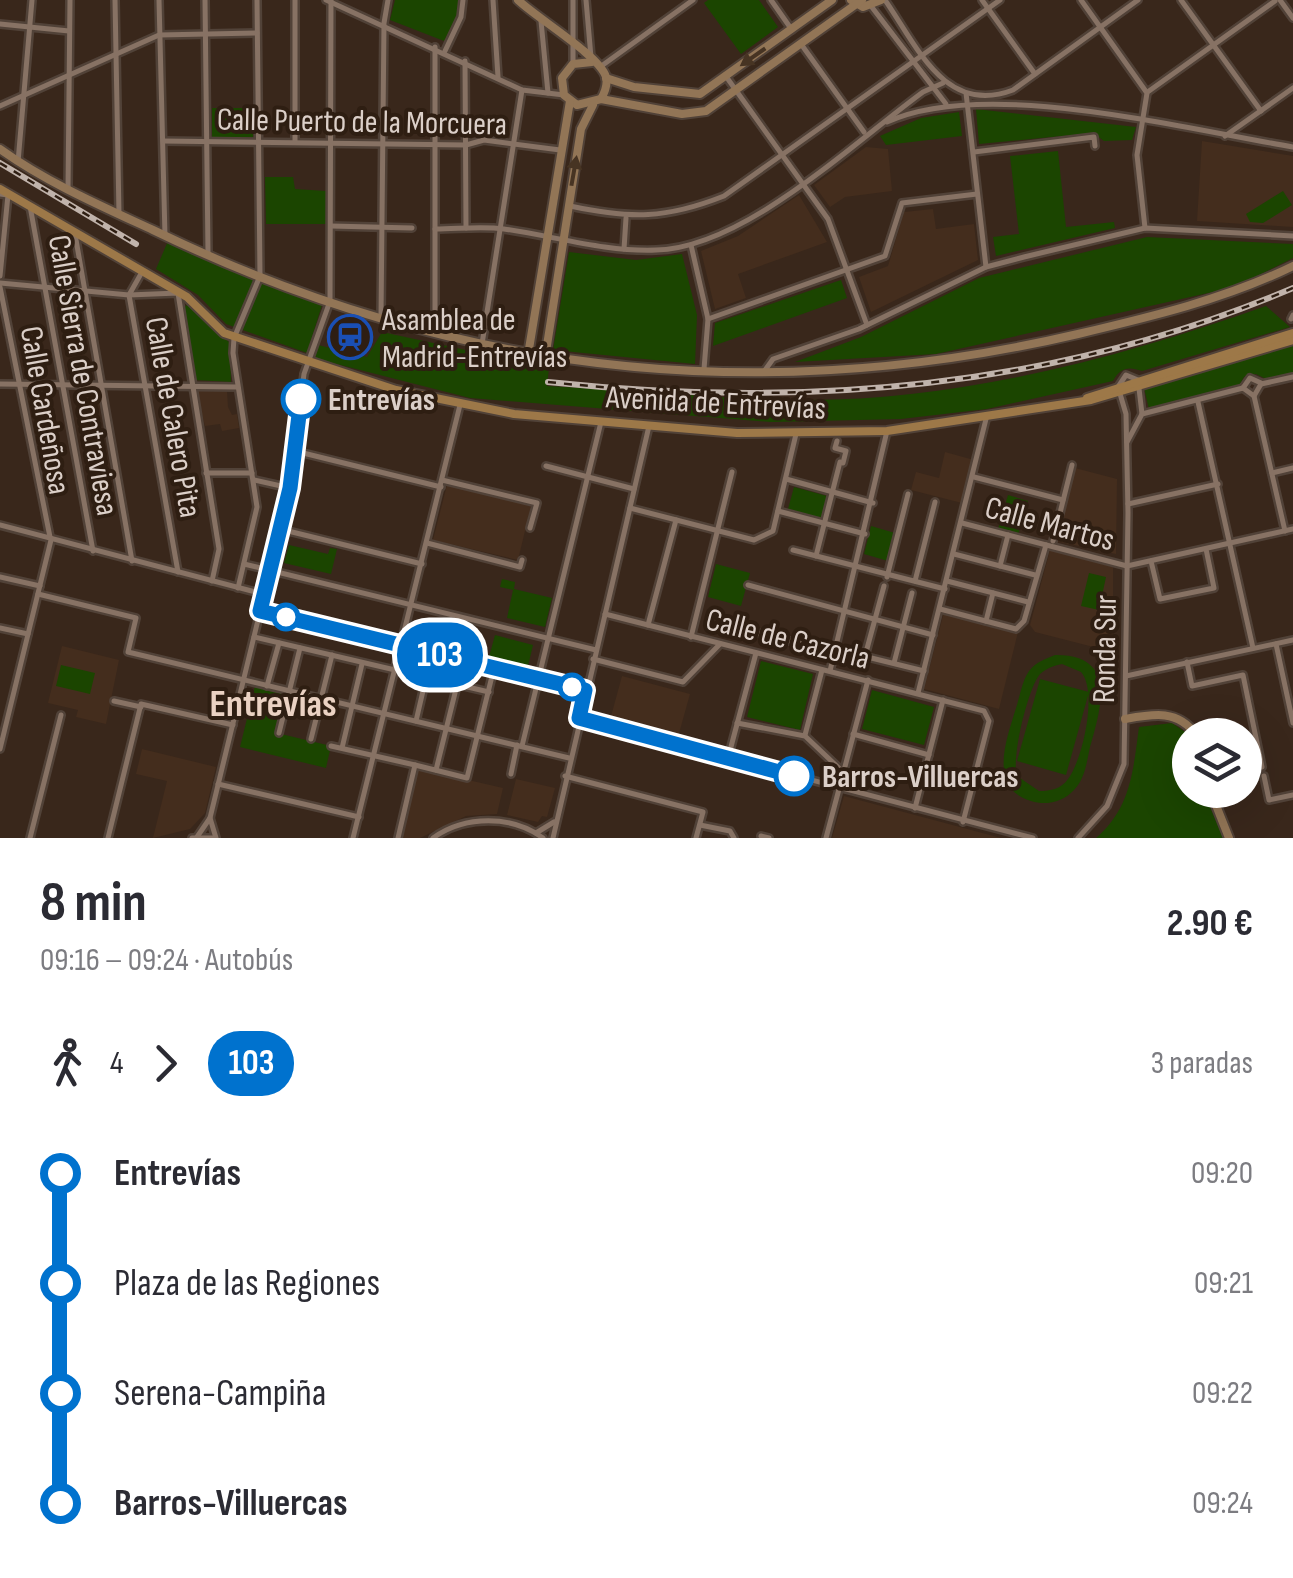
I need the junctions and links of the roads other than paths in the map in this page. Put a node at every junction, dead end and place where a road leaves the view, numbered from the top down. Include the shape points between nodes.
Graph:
1 (32, 0) edge
2 (70, 0) edge
3 (115, 0) edge
4 (159, 0) edge
5 (205, 0) edge
6 (257, 0) edge
7 (295, 0) edge
8 (388, 0) edge
9 (463, 0) edge
10 (494, 0) edge
11 (518, 0) edge
12 (572, 0) edge
13 (586, 0) edge
14 (671, 0) edge
15 (693, 0) edge
16 (771, 0) edge
17 (832, 0) edge
18 (883, 0) edge
19 (982, 0) edge
20 (1000, 0) edge
21 (1081, 0) edge
22 (1138, 0) edge
23 (1181, 0) edge
24 (1278, 0) edge
25 (329, 1) edge
26 (857, 1) edge
27 (871, 6) junction
28 (988, 8) junction
29 (679, 10) junction
30 (1293, 18) edge
31 (576, 20) junction
32 (541, 22) junction
33 (384, 23) junction
34 (0, 24) edge
35 (30, 27) junction
36 (1101, 27) junction
37 (792, 30) junction
38 (69, 31) junction
39 (556, 32) junction
40 (258, 33) junction
41 (160, 35) junction
42 (206, 35) junction
43 (801, 44) junction
44 (573, 45) junction
45 (1214, 45) junction
46 (435, 48) junction
47 (444, 51) junction
48 (923, 54) junction
49 (117, 56) junction
50 (465, 61) junction
51 (594, 62) junction
52 (912, 63) junction
53 (574, 64) junction
54 (1035, 74) junction
55 (69, 76) junction
56 (726, 76) junction
57 (498, 77) junction
58 (606, 78) junction
59 (943, 84) junction
60 (930, 88) junction
61 (1293, 88) edge
62 (522, 90) junction
63 (1012, 90) junction
64 (1150, 91) dead end
65 (736, 92) junction
66 (966, 93) junction
67 (548, 94) junction
68 (25, 96) junction
69 (567, 98) junction
70 (597, 102) junction
71 (967, 103) junction
72 (946, 104) junction
73 (1015, 104) junction
74 (0, 106) edge
75 (847, 109) junction
76 (1261, 110) junction
77 (1142, 122) junction
78 (880, 126) junction
79 (864, 132) dead end
80 (1225, 136) junction
81 (163, 141) junction
82 (208, 142) junction
83 (259, 142) junction
84 (294, 143) junction
85 (330, 144) junction
86 (513, 144) junction
87 (383, 145) junction
88 (436, 145) junction
89 (466, 145) junction
90 (1096, 146) dead end
91 (1293, 147) edge
92 (0, 148) edge
93 (560, 150) junction
94 (974, 152) junction
95 (783, 156) junction
96 (18, 162) junction
97 (801, 182) junction
98 (68, 189) junction
99 (3, 192) edge
100 (978, 194) junction
101 (568, 205) junction
102 (30, 206) junction
103 (119, 214) junction
104 (626, 218) junction
105 (330, 226) junction
106 (382, 228) junction
107 (412, 228) dead end
108 (435, 228) junction
109 (500, 228) junction
110 (1146, 228) junction
111 (466, 229) junction
112 (74, 232) junction
113 (165, 236) junction
114 (1293, 236) edge
115 (546, 237) junction
116 (562, 238) junction
117 (691, 246) junction
118 (624, 249) junction
119 (208, 256) junction
120 (1293, 266) edge
121 (986, 267) junction
122 (846, 270) junction
123 (142, 272) junction
124 (260, 276) junction
125 (0, 282) edge
126 (45, 287) junction
127 (85, 290) junction
128 (178, 293) junction
129 (130, 295) junction
130 (330, 301) junction
131 (708, 319) junction
132 (381, 320) junction
133 (867, 324) junction
134 (1293, 333) edge
135 (436, 334) junction
136 (234, 338) junction
137 (1293, 340) edge
138 (530, 344) junction
139 (547, 345) junction
140 (482, 346) junction
141 (528, 356) junction
142 (545, 358) junction
143 (307, 364) junction
144 (704, 372) junction
145 (763, 373) junction
146 (1293, 377) edge
147 (1139, 383) junction
148 (0, 384) edge
149 (18, 384) junction
150 (62, 384) junction
151 (1261, 384) junction
152 (101, 385) junction
153 (191, 385) junction
154 (145, 386) junction
155 (238, 387) junction
156 (1243, 388) junction
157 (1119, 390) junction
158 (1254, 396) junction
159 (1198, 402) junction
160 (460, 406) junction
161 (1126, 414) junction
162 (1140, 415) junction
163 (986, 419) junction
164 (601, 422) junction
165 (649, 426) junction
166 (888, 431) junction
167 (796, 434) junction
168 (837, 440) dead end
169 (1125, 445) junction
170 (295, 451) junction
171 (1072, 465) dead end
172 (546, 466) dead end
173 (1293, 468) edge
174 (732, 472) dead end
175 (206, 473) junction
176 (1272, 473) junction
177 (252, 476) junction
178 (588, 476) junction
179 (974, 477) junction
180 (786, 479) junction
181 (441, 484) junction
182 (1218, 484) junction
183 (290, 488) junction
184 (634, 488) junction
185 (832, 492) junction
186 (908, 494) dead end
187 (1063, 500) junction
188 (873, 502) junction
189 (936, 502) dead end
190 (1128, 504) junction
191 (630, 508) junction
192 (778, 511) junction
193 (676, 520) junction
194 (824, 523) junction
195 (962, 523) junction
196 (0, 525) edge
197 (530, 528) dead end
198 (280, 529) junction
199 (1289, 530) edge
200 (717, 531) junction
201 (865, 534) junction
202 (1008, 535) junction
203 (51, 540) junction
204 (427, 543) junction
205 (1050, 543) junction
206 (1229, 544) junction
207 (1206, 549) junction
208 (793, 550) dead end
209 (93, 551) junction
210 (954, 554) junction
211 (816, 556) junction
212 (522, 560) dead end
213 (132, 561) junction
214 (1151, 561) junction
215 (244, 564) junction
216 (422, 564) junction
217 (857, 565) junction
218 (1000, 566) junction
219 (1127, 566) junction
220 (270, 570) junction
221 (178, 572) junction
222 (888, 575) junction
223 (1035, 576) junction
224 (0, 577) edge
225 (212, 581) junction
226 (947, 581) junction
227 (915, 582) junction
228 (748, 586) dead end
229 (884, 586) dead end
230 (238, 588) junction
231 (945, 589) junction
232 (39, 590) junction
233 (993, 593) junction
234 (264, 594) junction
235 (912, 594) dead end
236 (1028, 602) junction
237 (412, 604) junction
238 (940, 609) junction
239 (845, 610) junction
240 (260, 611) junction
241 (605, 614) junction
242 (876, 620) junction
243 (986, 621) junction
244 (648, 625) junction
245 (903, 627) junction
246 (0, 628) edge
247 (738, 628) dead end
248 (28, 634) junction
249 (933, 635) junction
250 (254, 637) junction
251 (691, 637) junction
252 (548, 638) junction
253 (1293, 640) edge
254 (279, 643) junction
255 (720, 644) junction
256 (1276, 644) junction
257 (402, 645) junction
258 (300, 648) junction
259 (1253, 648) junction
260 (596, 650) junction
261 (835, 650) junction
262 (756, 653) junction
263 (332, 655) junction
264 (866, 656) junction
265 (594, 659) junction
266 (1187, 662) junction
267 (362, 663) junction
268 (894, 663) junction
269 (494, 668) junction
270 (395, 670) junction
271 (826, 670) junction
272 (924, 670) junction
273 (1126, 676) junction
274 (426, 678) junction
275 (538, 679) junction
276 (244, 680) junction
277 (868, 680) junction
278 (456, 685) junction
279 (268, 686) junction
280 (585, 690) junction
281 (289, 691) junction
282 (489, 692) junction
283 (918, 693) junction
284 (321, 698) junction
285 (943, 700) junction
286 (114, 701) dead end
287 (352, 706) junction
288 (140, 707) junction
289 (384, 714) junction
290 (61, 715) dead end
291 (579, 718) junction
292 (1174, 718) edge
293 (1252, 718) edge
294 (1126, 720) junction
295 (416, 721) junction
296 (1293, 722) edge
297 (737, 724) junction
298 (232, 725) junction
299 (446, 728) junction
300 (279, 733) dead end
301 (853, 734) junction
302 (479, 736) junction
303 (805, 736) junction
304 (311, 739) dead end
305 (0, 746) edge
306 (332, 746) dead end
307 (520, 746) junction
308 (342, 748) junction
309 (929, 755) junction
310 (374, 756) junction
311 (569, 758) junction
312 (728, 758) junction
313 (415, 766) junction
314 (436, 770) junction
315 (843, 772) junction
316 (511, 774) dead end
317 (565, 776) junction
318 (1264, 776) dead end
319 (218, 784) junction
320 (841, 788) junction
321 (1293, 795) edge
322 (915, 808) junction
323 (1217, 808) edge
324 (359, 817) junction
325 (210, 818) junction
326 (554, 822) junction
327 (963, 822) junction
328 (700, 824) junction
329 (536, 833) junction
330 (30, 838) edge
331 (108, 838) edge
332 (195, 838) edge
333 (216, 838) edge
334 (354, 838) edge
335 (398, 838) edge
336 (433, 838) edge
337 (543, 838) edge
338 (553, 838) edge
339 (696, 838) edge
340 (734, 838) edge
341 (826, 838) edge
342 (1033, 838) edge
343 (1078, 838) edge
344 (1229, 838) edge

1 - 35 street
2 - 38 street
3 - 49 street
4 - 41 street
5 - 42 street
6 - 40 street
7 - 84 street
8 - 33 street
9 - 47 street
10 - 57 street
11 - 32 street
12 - 31 street
13 - 51 street
14 - 29 street
15 - 29 street
16 - 37 street
17 - 37 street
18 - 27 street
18 - 48 street
19 - 28 street
20 - 28 street
21 - 36 street
22 - 36 street
23 - 45 street
24 - 30 street
24 - 45 street
25 - 33 street
25 - 85 street
26 - 27 street
26 - 43 street
27 - 52 street
28 - 48 street
28 - 54 street
29 - 51 street
31 - 39 street
31 - 44 street
32 - 39 street
32 - 67 street
33 - 46 street
33 - 87 street
34 - 35 street
35 - 38 street
35 - 68 street
36 - 54 street
36 - 77 street via 1147,93
37 -> 56 street
38 - 55 street
39 - 44 street
40 - 42 street
40 - 83 street
41 - 42 street
41 - 49 street
41 - 81 street
42 - 82 street
43 - 65 street
43 - 75 street
44 - 51 street
44 - 53 street
45 - 64 street
45 - 76 street
46 - 47 street
46 - 88 street
47 - 50 street
48 - 52 street
48 - 59 street
49 - 55 street
49 - 103 street
50 - 57 street
50 - 89 street
51 - 53 street
51 - 58 street
52 - 60 street
52 - 75 street
53 - 69 street via 562,78
54 - 63 street
55 - 68 street
55 - 98 street
56 - 58 street via 700,94 681,95
56 - 65 street
57 - 62 street
58 - 70 street
59 - 60 street
59 - 66 street
60 - 72 street
60 - 78 street
61 - 76 street
62 - 67 street
62 - 86 street
63 - 66 street
63 - 73 street
65 - 70 street via 706,112 682,114
65 - 95 street
66 - 71 street
67 - 69 street
68 - 74 street
68 - 96 street
69 - 70 street
69 - 93 street
101 -> 70 street via 582,129
71 - 72 street
71 - 73 street
71 - 94 street
72 - 78 street
73 - 77 street
75 - 79 street
75 - 95 street
76 - 80 street
77 - 80 street
77 - 110 street via 1137,156
78 - 97 street
80 - 91 street
81 - 82 street, Calle Puerto de la Morcuera
81 - 113 street
82 - 83 street, Calle Puerto de la Morcuera
82 - 119 street
83 - 84 street, Calle Puerto de la Morcuera
83 - 124 street
84 - 85 street, Calle Puerto de la Morcuera
85 - 87 street, Calle Puerto de la Morcuera
85 - 105 street
86 - 89 street, Calle Puerto de la Morcuera
86 - 93 street, Calle Puerto de la Morcuera
86 - 109 street
87 - 88 street, Calle Puerto de la Morcuera
87 - 106 street
88 - 89 street, Calle Puerto de la Morcuera
88 - 108 street
89 - 111 street
90 - 94 street via 1094,137
92 - 96 street
93 - 115 street
94 - 100 street
95 - 97 street
95 - 104 street via 697,207
96 - 98 street
97 - 117 street via 747,221
97 - 122 street via 828,219
98 - 103 street
99 - 102 main road
99 - 125 street, Calle Cardeñosa
100 - 121 street
100 - 122 street via 902,203 885,256
101 - 104 street
101 - 116 street
102 - 112 main road
102 - 126 street, Calle Sierra de Contraviesa
103 - 113 street
104 - 118 street
105 - 106 street
105 - 130 street
106 - 107 street
106 - 132 street
108 - 111 street
108 - 135 street
109 - 111 street
109 - 115 street
109 - 140 street
110 - 114 street
110 - 121 street
112 - 123 main road
112 - 127 street
113 - 119 street
115 - 116 street
115 - 138 street
116 - 118 street
116 - 139 street
117 - 118 street
117 - 131 street
119 - 124 street
120 - 145 street via 1223,296 989,354
121 - 133 street
122 - 131 street
122 - 133 street
123 - 128 main road
123 - 129 street, Calle de Calero Pita
124 - 130 street
124 - 136 street
125 - 126 street
125 - 149 street, Calle Cardeñosa
126 - 127 street
126 - 150 street, Calle Sierra de Contraviesa
127 - 129 street
127 - 152 street
128 - 129 street
128 - 136 main road
128 - 153 street
129 - 154 street, Calle de Calero Pita
130 - 132 street
130 - 143 street
131 - 144 street
132 - 135 street
133 - 145 street via 773,359
134 - 147 main road, Avenida de Entrevías
135 - 140 street
136 - 143 main road, Avenida de Entrevías
136 - 155 street
137 - 147 main road, Avenida de Entrevías
138 - 139 street via 538,352
138 - 141 street
139 - 142 street
140 - 141 street
141 - 142 street
142 - 144 street
143 - 160 main road, Avenida de Entrevías
143 - 170 street
144 - 145 street
146 - 151 street
147 - 157 main road, Avenida de Entrevías
147 - 162 street
148 - 149 street
149 - 150 street
149 - 203 street, Calle Cardeñosa
150 - 152 street
150 - 209 street, Calle Sierra de Contraviesa
151 - 156 street via 1250,378
151 - 158 street
152 - 154 street
152 - 213 street
153 - 154 street
153 - 155 street
153 - 175 street
154 - 221 street, Calle de Calero Pita
155 - 177 street
156 - 158 street
156 - 159 street
157 - 161 street, Ronda Sur
157 - 163 main road, Avenida de Entrevías
158 - 176 street
159 - 162 street
159 - 182 street
160 - 164 main road, Avenida de Entrevías
160 - 181 street
161 - 162 street
161 - 169 street, Ronda Sur
162 - 169 street, Ronda Sur
163 - 166 main road, Avenida de Entrevías
163 - 179 street
164 - 165 main road, Avenida de Entrevías
164 - 178 street
165 - 167 main road, Avenida de Entrevías
165 - 184 street
166 - 167 main road, Avenida de Entrevías
166 - 188 street
167 - 180 street
168 - 185 street via 835,448 846,451
169 - 190 street, Ronda Sur
170 - 181 street
170 - 183 street
171 - 187 street, Calle Martos
172 - 178 street
173 - 176 street
174 - 200 street
175 - 177 street
175 - 225 street via 219,549
176 - 199 street
177 - 183 street
177 - 215 street via 257,507
178 - 184 street
178 - 252 street
179 - 187 street, Calle Martos
179 - 195 street
180 - 185 street
180 - 192 street
181 - 197 street via 537,504
181 - 204 street
182 - 190 street
182 - 206 street
183 - 198 street
184 - 191 street
185 - 188 street
185 - 194 street
186 - 222 street
187 - 205 street, Calle Martos
188 - 201 street
189 - 227 street
190 - 219 street, Ronda Sur
191 - 193 street
191 - 241 street
192 - 194 street
192 - 200 street via 771,535 754,540
193 - 200 street
193 - 244 street
194 - 201 street
194 - 211 street
195 - 202 street, Calle Martos
195 - 210 street
196 - 203 street
198 - 216 street
198 - 220 street
199 - 206 street
200 - 251 street
201 - 217 street
202 - 205 street, Calle Martos
202 - 218 street
203 - 209 street
203 - 232 street
204 - 212 street via 520,567
204 - 216 street
205 - 219 street, Calle Martos
205 - 223 street
206 - 207 street
206 - 259 street
207 - 214 street
207 - 214 street via 1214,588 1160,600
208 - 211 street
209 - 213 street
210 - 218 street
210 - 226 street
211 - 217 street
213 - 221 street
214 - 219 street
215 - 220 street
215 - 230 street
216 - 237 street
217 - 222 street
217 - 239 street
218 - 223 street
219 - 273 street, Ronda Sur
220 - 234 street
220 - 237 street
221 - 225 street
222 - 227 street
223 - 236 street
224 - 232 street
225 - 230 street
226 - 231 street
226 - 233 street
227 - 231 street
228 - 239 street
229 - 242 street
230 - 234 street
231 - 238 street
232 - 248 street
232 - 276 street via 136,618 128,652
233 - 236 street
233 - 243 street
234 - 240 street
235 - 245 street
236 - 243 street via 1016,629
237 - 252 street
237 - 257 street
238 - 243 street
238 - 249 street
239 - 242 street
239 - 261 street
240 - 250 street
240 - 257 street
241 - 244 street, Calle de Cazorla
241 - 260 street
242 - 245 street
242 - 264 street
244 - 251 street, Calle de Cazorla
245 - 249 street
245 - 268 street
246 - 248 street
247 - 261 street
248 - 305 street
249 - 272 street
250 - 254 street
250 - 276 street
251 - 255 street, Calle de Cazorla
252 - 260 street
252 - 275 street
253 - 256 street
254 - 258 street
254 - 279 street
255 - 262 street, Calle de Cazorla
255 - 265 street via 683,682
256 - 259 street
256 - 296 street
257 - 269 street
257 - 270 street
258 - 263 street
258 - 281 street
259 - 266 street
260 - 265 street
261 - 264 street
261 - 271 street
262 - 271 street, Calle de Cazorla
262 - 297 street
263 - 267 street
263 - 284 street
264 - 268 street
265 - 280 street
266 - 273 street
266 - 293 street via 1192,686 1243,675
267 - 270 street
267 - 287 street
268 - 272 street
269 - 275 street
269 - 282 street
270 - 274 street
270 - 289 street
271 - 277 street, Calle de Cazorla
271 - 303 street
272 - 283 street
273 - 294 street, Ronda Sur
274 - 278 street
274 - 295 street
275 - 280 street
275 - 307 street
276 - 279 street
276 - 298 street
277 - 283 street, Calle de Cazorla
277 - 301 street
278 - 282 street
278 - 299 street
279 - 281 street
280 - 291 street
281 - 284 street
281 - 300 street
282 - 302 street
283 - 285 street, Calle de Cazorla
284 - 287 street
284 - 304 street
285 - 309 street
285 - 327 street, Calle de Cazorla via 988,714
286 - 288 street
287 - 289 street
287 - 308 street
288 - 298 street
288 - 331 street
289 - 295 street
289 - 310 street
290 - 330 street
291 - 311 street
291 - 312 street
292 - 294 street
294 - 343 street, Ronda Sur via 1116,788 1096,823
295 - 299 street
297 - 303 street
297 - 312 street
298 - 319 street
299 - 302 street
299 - 314 street
301 - 309 street
301 - 315 street
302 - 307 street
302 - 314 street via 468,778
303 - 315 street
306 - 308 street
307 - 311 street
307 - 316 street
308 - 310 street
309 - 322 street
310 - 313 street
310 - 324 street
311 - 317 street
312 - 320 street
313 - 314 street
313 - 335 street
315 - 320 street
317 - 326 street
317 - 328 street via 703,812
318 - 321 street via 1269,800
319 - 324 street
319 - 325 street
320 - 322 street
320 - 341 street
322 - 327 street
323 - 344 street
324 - 334 street
325 - 332 street
325 - 333 street
326 - 329 street
326 - 338 street
327 - 342 street
328 - 339 street
328 - 340 street
329 - 336 street via 486,821
329 - 337 street
332 - 333 street

